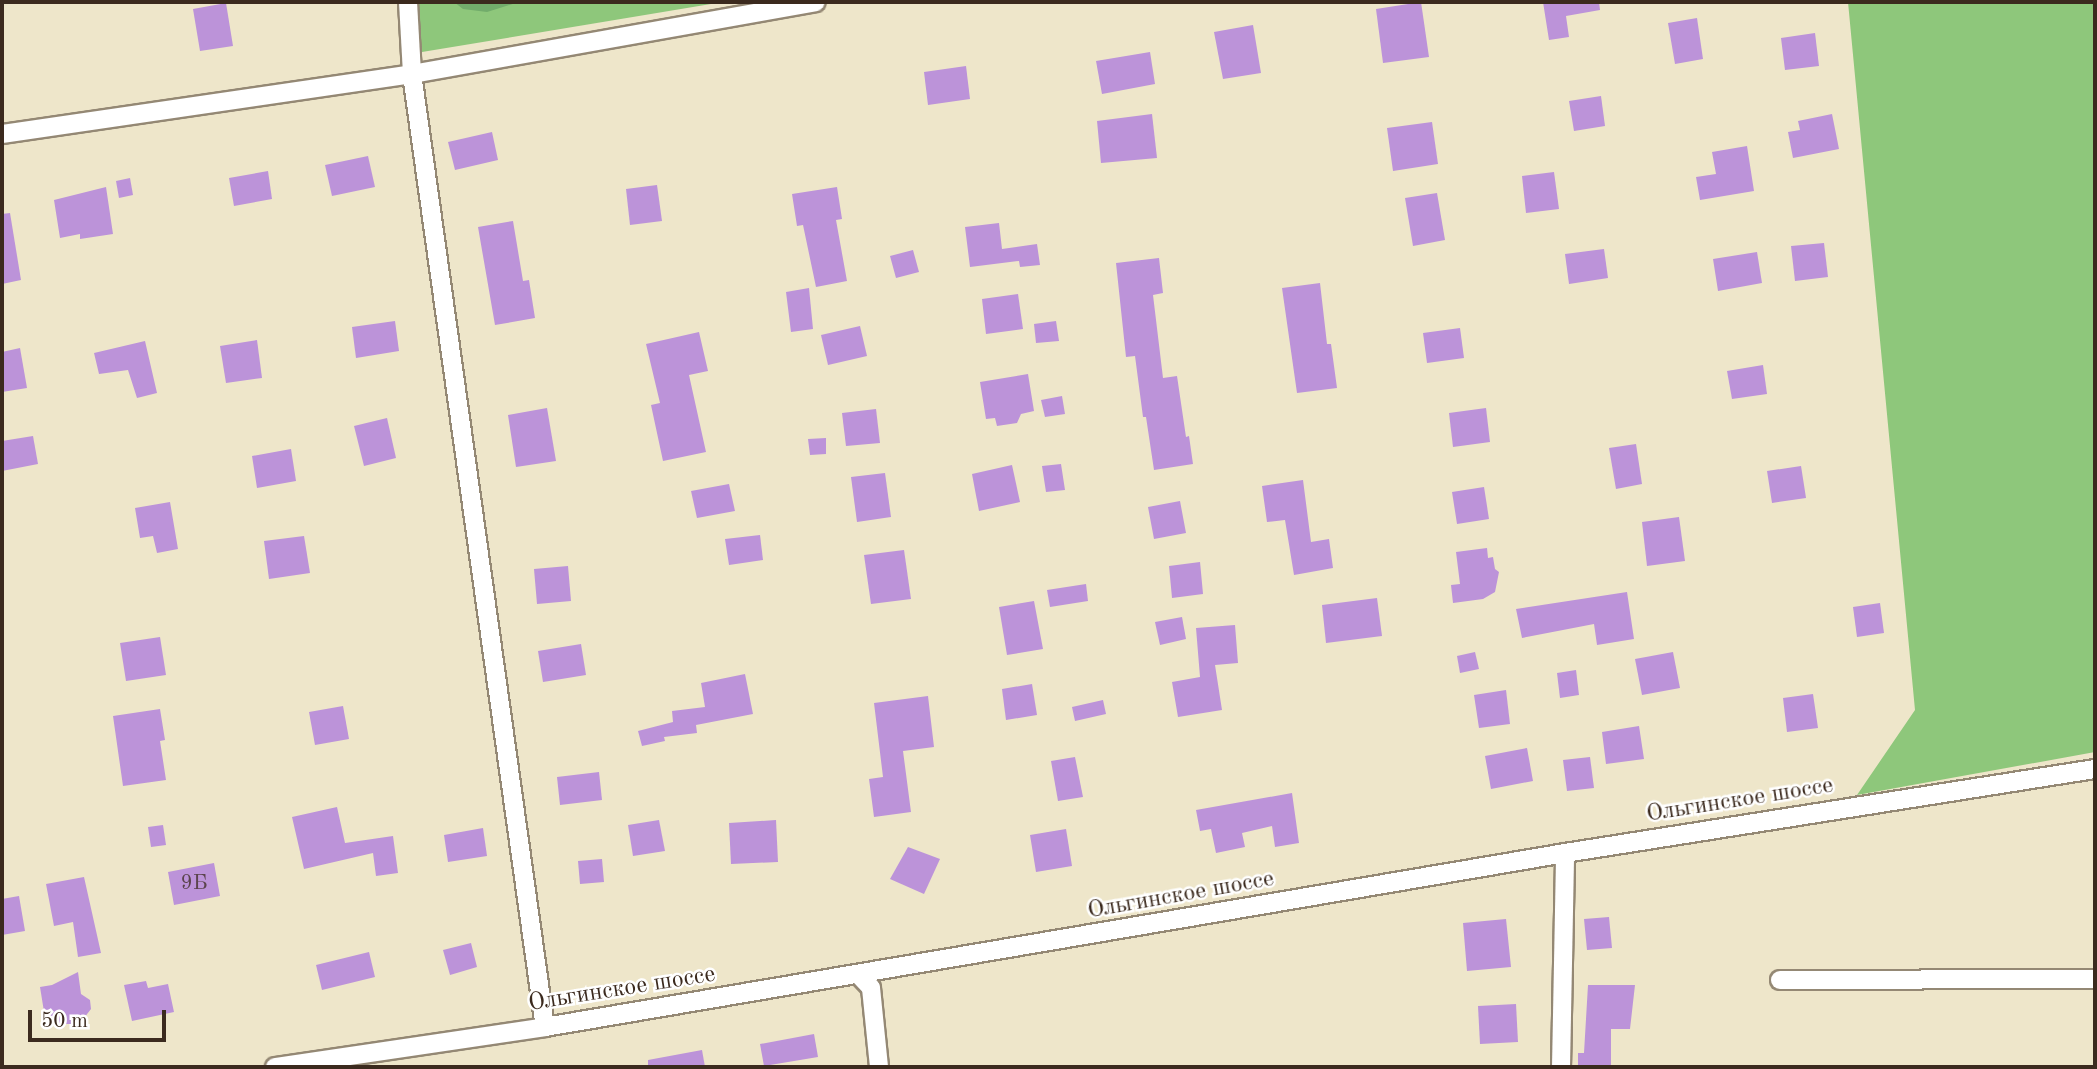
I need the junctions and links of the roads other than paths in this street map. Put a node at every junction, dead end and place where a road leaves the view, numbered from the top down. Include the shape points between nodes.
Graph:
1 (408, 2) edge
2 (816, 2) edge
3 (412, 74) junction
4 (2, 134) edge
5 (2095, 769) edge
6 (1565, 853) junction
7 (860, 976) junction
8 (2095, 979) edge
9 (1780, 980) dead end
10 (545, 1027) junction
11 (376, 1060) edge
12 (275, 1067) edge
13 (879, 1067) edge
14 (1561, 1067) edge

1 - 3 street
2 - 3 street
3 - 4 street
3 - 10 street
5 - 6 street, Ольгинское шоссе
6 - 7 street, Ольгинское шоссе
6 - 14 street
7 - 10 street, Ольгинское шоссе
7 - 13 street via 871,988
8 - 9 street
10 - 11 street, Ольгинское шоссе
11 - 12 street, Ольгинское шоссе

